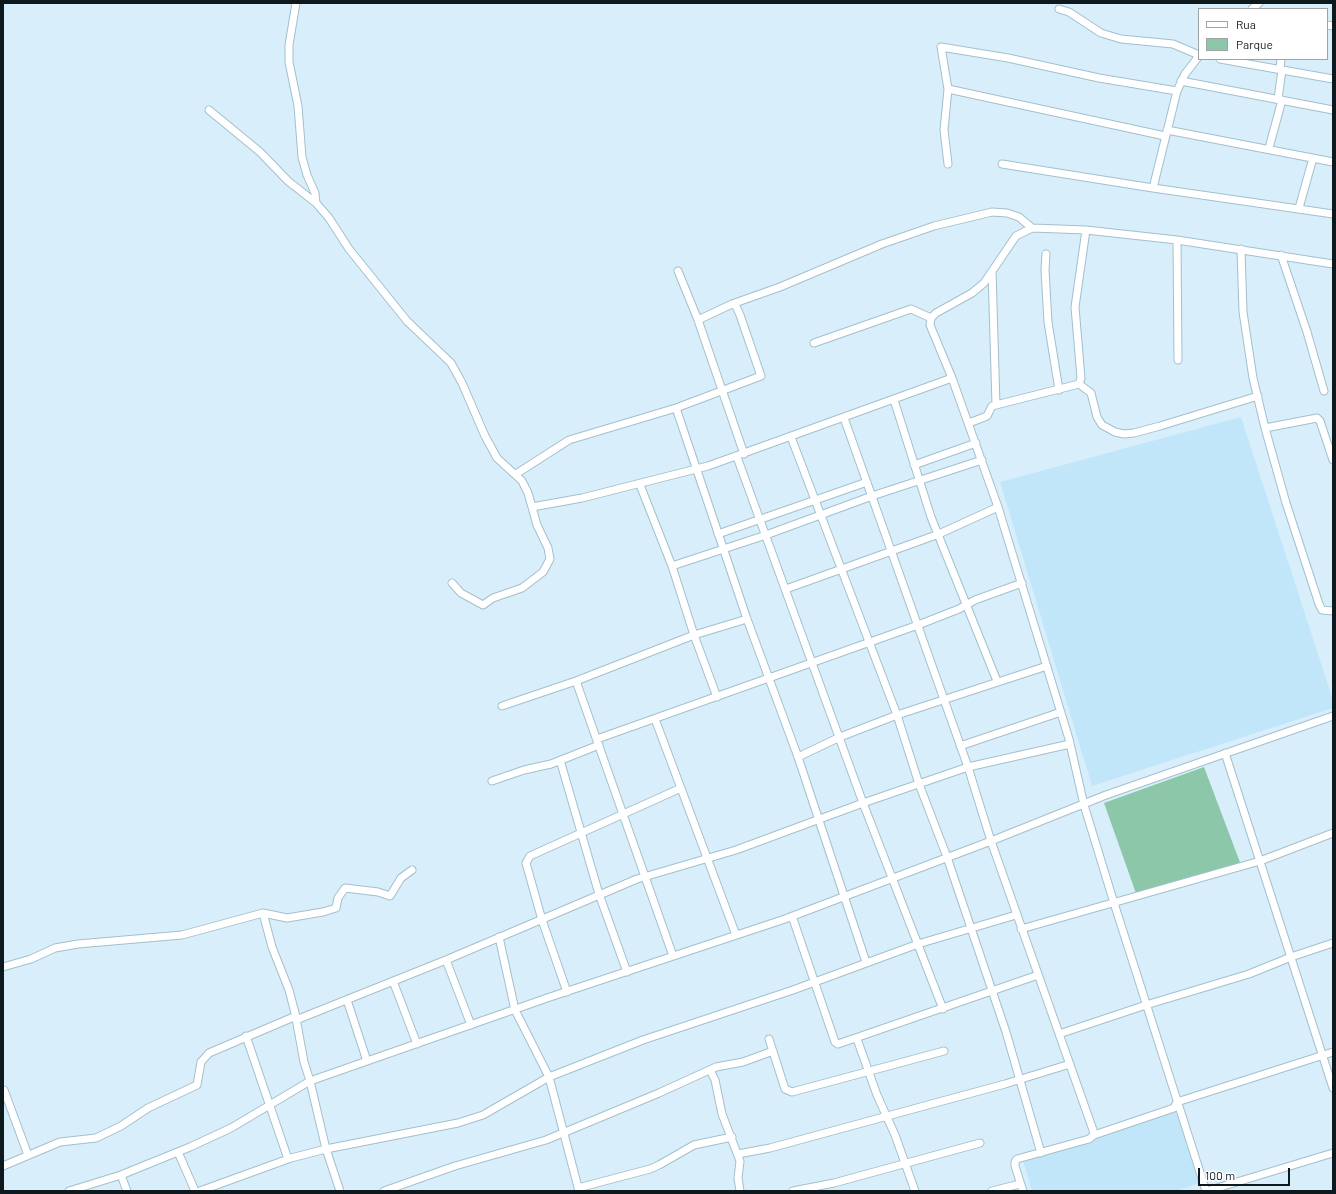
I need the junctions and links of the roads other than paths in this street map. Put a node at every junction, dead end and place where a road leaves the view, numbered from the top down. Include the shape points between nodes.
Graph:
1 (296, 3) edge
2 (1059, 9) dead end
3 (1198, 56) edge
4 (1198, 57) edge
5 (1226, 60) edge
6 (1281, 60) edge
7 (1281, 70) junction
8 (1333, 79) edge
9 (1181, 81) junction
10 (948, 89) junction
11 (1177, 91) junction
12 (1280, 100) junction
13 (209, 110) dead end
14 (1333, 110) edge
15 (1166, 133) junction
16 (1268, 148) junction
17 (1313, 158) junction
18 (1333, 162) edge
19 (948, 164) dead end
20 (1002, 164) dead end
21 (1153, 188) junction
22 (316, 203) junction
23 (1299, 208) junction
24 (1333, 214) edge
25 (1032, 228) junction
26 (1086, 230) junction
27 (1177, 240) junction
28 (1241, 249) junction
29 (1046, 254) dead end
30 (1282, 256) junction
31 (1333, 264) edge
32 (678, 271) dead end
33 (992, 271) junction
34 (732, 304) junction
35 (931, 318) junction
36 (698, 320) junction
37 (814, 344) dead end
38 (1178, 360) dead end
39 (952, 378) junction
40 (1079, 384) junction
41 (723, 390) junction
42 (1059, 390) junction
43 (1324, 391) dead end
44 (1258, 396) junction
45 (894, 400) junction
46 (996, 405) junction
47 (676, 408) junction
48 (844, 418) junction
49 (968, 423) junction
50 (1265, 428) junction
51 (791, 437) junction
52 (976, 443) junction
53 (740, 456) junction
54 (982, 460) junction
55 (1333, 460) edge
56 (914, 465) junction
57 (698, 469) junction
58 (516, 474) junction
59 (919, 480) junction
60 (867, 482) junction
61 (640, 484) junction
62 (872, 496) junction
63 (815, 500) junction
64 (532, 507) junction
65 (998, 507) junction
66 (821, 516) junction
67 (760, 519) junction
68 (718, 534) junction
69 (939, 534) junction
70 (766, 535) junction
71 (723, 549) junction
72 (891, 552) junction
73 (672, 566) junction
74 (841, 569) junction
75 (452, 583) dead end
76 (1022, 583) junction
77 (786, 589) junction
78 (967, 605) junction
79 (1333, 611) edge
80 (747, 619) junction
81 (918, 625) junction
82 (694, 635) junction
83 (869, 641) junction
84 (812, 662) junction
85 (1047, 666) junction
86 (769, 679) junction
87 (576, 681) junction
88 (997, 681) junction
89 (717, 697) junction
90 (943, 700) junction
91 (502, 706) dead end
92 (1061, 712) junction
93 (897, 715) junction
94 (1333, 716) edge
95 (655, 719) junction
96 (840, 738) junction
97 (598, 742) junction
98 (1070, 744) junction
99 (960, 746) junction
100 (1225, 753) junction
101 (798, 757) junction
102 (560, 760) junction
103 (968, 767) junction
104 (492, 781) dead end
105 (919, 784) junction
106 (681, 788) junction
107 (863, 803) junction
108 (1084, 805) junction
109 (623, 815) junction
110 (818, 820) junction
111 (1333, 833) edge
112 (582, 834) junction
113 (991, 841) junction
114 (947, 857) junction
115 (707, 859) junction
116 (1260, 861) junction
117 (412, 870) dead end
118 (644, 877) junction
119 (892, 878) junction
120 (599, 894) junction
121 (843, 895) junction
122 (1114, 903) junction
123 (263, 913) junction
124 (1016, 915) junction
125 (792, 916) junction
126 (542, 920) junction
127 (971, 928) junction
128 (1021, 929) junction
129 (736, 935) junction
130 (499, 937) junction
131 (1333, 943) edge
132 (918, 944) junction
133 (673, 956) junction
134 (1290, 957) junction
135 (446, 960) junction
136 (866, 962) junction
137 (3, 967) edge
138 (627, 972) junction
139 (1038, 975) junction
140 (393, 981) junction
141 (815, 982) junction
142 (567, 992) junction
143 (992, 992) junction
144 (347, 1000) junction
145 (1146, 1005) junction
146 (942, 1009) junction
147 (515, 1010) junction
148 (296, 1018) junction
149 (471, 1025) junction
150 (1059, 1034) junction
151 (246, 1036) junction
152 (769, 1039) dead end
153 (857, 1039) junction
154 (417, 1044) junction
155 (773, 1051) junction
156 (944, 1051) dead end
157 (1333, 1052) edge
158 (1322, 1056) junction
159 (367, 1061) junction
160 (1070, 1064) junction
161 (710, 1070) junction
162 (869, 1070) junction
163 (549, 1077) junction
164 (1021, 1079) junction
165 (310, 1081) junction
166 (1333, 1088) edge
167 (4, 1090) edge
168 (1177, 1102) junction
169 (270, 1105) junction
170 (886, 1116) junction
171 (565, 1132) junction
172 (1094, 1135) junction
173 (732, 1138) junction
174 (980, 1143) dead end
175 (326, 1149) junction
176 (178, 1152) junction
177 (1041, 1153) junction
178 (1333, 1153) edge
179 (738, 1154) junction
180 (28, 1155) junction
181 (288, 1159) junction
182 (906, 1163) junction
183 (3, 1166) edge
184 (121, 1174) junction
185 (1022, 1187) edge
186 (579, 1189) edge
187 (69, 1191) edge
188 (127, 1191) edge
189 (195, 1191) edge
190 (200, 1191) edge
191 (340, 1191) edge
192 (384, 1191) edge
193 (740, 1191) edge
194 (793, 1191) edge
195 (915, 1191) edge
196 (992, 1191) edge
197 (1207, 1191) edge

1 - 22 street via 288,62 298,106 302,157
2 - 3 street via 1069,12 1101,33 1122,39 1173,44
4 - 9 street
5 - 7 street
6 - 7 street
7 - 8 street
7 - 12 street
9 - 11 street
9 - 12 street
10 - 11 street via 941,47
10 - 15 street
10 - 19 street via 944,130
11 - 15 street
12 - 14 street
12 - 16 street
13 - 22 street via 246,139 288,181
15 - 16 street
15 - 21 street
16 - 17 street
17 - 18 street
17 - 23 street
20 - 21 street
21 - 23 street
22 - 58 street via 407,321 451,363 497,458
23 - 24 street
25 - 26 street
25 - 33 street via 1016,236
25 - 34 street via 1019,217 992,212 934,226
26 - 27 street
26 - 40 street via 1075,307 1081,378
27 - 28 street
27 - 38 street
28 - 30 street
28 - 44 street via 1243,312
29 - 42 street via 1048,322
30 - 31 street
30 - 43 street
32 - 36 street
33 - 35 street via 984,283 972,293 936,312
33 - 46 street
34 - 36 street
34 - 41 street via 738,308 760,376
35 - 37 street via 911,309
35 - 39 street via 930,325
36 - 41 street
39 - 45 street
39 - 49 street
40 - 42 street
40 - 44 street via 1091,393 1097,417 1102,425 1124,434 1160,426
41 - 47 street
41 - 53 street
42 - 46 street
44 - 50 street
45 - 48 street
45 - 56 street
46 - 49 street via 990,408 987,416
47 - 57 street
47 - 58 street via 569,440
48 - 51 street
48 - 60 street
49 - 52 street
50 - 55 street via 1318,418
50 - 79 street via 1319,604 1322,610
51 - 53 street
51 - 63 street
52 - 54 street
52 - 56 street
53 - 57 street
53 - 67 street
54 - 59 street
54 - 65 street
56 - 59 street
57 - 61 street
57 - 68 street
58 - 64 street via 522,481
59 - 62 street
59 - 69 street
60 - 62 street
60 - 63 street
61 - 64 street
61 - 73 street
62 - 66 street
62 - 72 street
63 - 66 street
63 - 67 street
64 - 75 street via 550,559 543,572 522,588 493,598 483,605 461,594
65 - 69 street
65 - 76 street
66 - 70 street
66 - 74 street
67 - 68 street
67 - 70 street
68 - 71 street
69 - 72 street
69 - 78 street
70 - 71 street
70 - 77 street
71 - 73 street
71 - 80 street
72 - 74 street
72 - 81 street
73 - 82 street
74 - 77 street
74 - 83 street
76 - 78 street
76 - 85 street
77 - 84 street
78 - 81 street
78 - 88 street
80 - 82 street
80 - 86 street
81 - 83 street
81 - 90 street
82 - 87 street
82 - 89 street
83 - 84 street
83 - 93 street
84 - 86 street
84 - 96 street
85 - 88 street
85 - 92 street
86 - 89 street
86 - 101 street
87 - 91 street
87 - 97 street
88 - 90 street
89 - 95 street
90 - 93 street
90 - 99 street
92 - 98 street
92 - 99 street
93 - 96 street
93 - 105 street
94 - 100 street
95 - 97 street
95 - 106 street
96 - 101 street
96 - 107 street
97 - 102 street
97 - 109 street
98 - 103 street
98 - 108 street
99 - 103 street
100 - 108 street
100 - 116 street
101 - 110 street
102 - 104 street
102 - 112 street
103 - 105 street
103 - 113 street
105 - 107 street
105 - 114 street
106 - 109 street
106 - 115 street
107 - 110 street
107 - 119 street
108 - 113 street
108 - 122 street
109 - 112 street
109 - 118 street
110 - 115 street
110 - 121 street
111 - 116 street
112 - 120 street
112 - 126 street via 530,856 526,862
113 - 114 street
113 - 124 street
114 - 119 street
114 - 127 street
115 - 118 street
115 - 129 street
116 - 122 street
116 - 134 street
117 - 123 street via 401,878 390,896 345,888 338,898 336,908 287,918
118 - 120 street
118 - 133 street
119 - 121 street
119 - 132 street
120 - 126 street
120 - 138 street
121 - 125 street
121 - 136 street
122 - 128 street
122 - 145 street
123 - 137 street via 182,935 56,948
123 - 148 street
124 - 127 street
124 - 128 street
125 - 129 street
125 - 141 street
126 - 130 street
126 - 142 street
127 - 132 street
127 - 143 street
128 - 139 street
129 - 133 street
130 - 135 street
130 - 147 street
131 - 134 street
132 - 136 street
132 - 146 street
133 - 138 street
134 - 145 street via 1250,974
134 - 158 street
135 - 140 street
135 - 149 street
136 - 141 street
138 - 142 street
139 - 143 street
139 - 150 street
140 - 144 street
140 - 154 street
141 - 153 street via 836,1042 842,1044
141 - 163 street via 643,1040
142 - 147 street
143 - 146 street
143 - 164 street
144 - 148 street
144 - 159 street
145 - 150 street
145 - 168 street
146 - 153 street
147 - 149 street
147 - 163 street
148 - 151 street
148 - 165 street
149 - 154 street
150 - 160 street
151 - 169 street
151 - 180 street via 204,1057 197,1085 148,1108 121,1126 96,1138 60,1142
152 - 155 street
153 - 162 street
154 - 159 street
155 - 161 street
155 - 162 street via 785,1089 792,1092
156 - 162 street
157 - 158 street
158 - 166 street
158 - 168 street
159 - 165 street
160 - 164 street
160 - 172 street
161 - 171 street
161 - 173 street via 715,1080 722,1114
162 - 170 street
163 - 171 street
163 - 175 street via 483,1115 458,1123
164 - 170 street
164 - 177 street
165 - 169 street
165 - 175 street
167 - 180 street
168 - 172 street via 1174,1108
168 - 197 street
169 - 176 street via 232,1128
169 - 181 street
170 - 179 street via 770,1148
170 - 182 street
171 - 186 street
171 - 192 street
172 - 177 street via 1089,1139
173 - 179 street
173 - 186 street via 694,1145 650,1169
174 - 182 street
175 - 181 street
175 - 191 street
176 - 184 street
176 - 189 street
177 - 185 street via 1017,1159 1015,1162
178 - 197 street
179 - 193 street via 741,1166 738,1178
180 - 183 street
181 - 190 street
182 - 194 street via 834,1184
182 - 195 street
184 - 187 street
184 - 188 street
185 - 196 street

